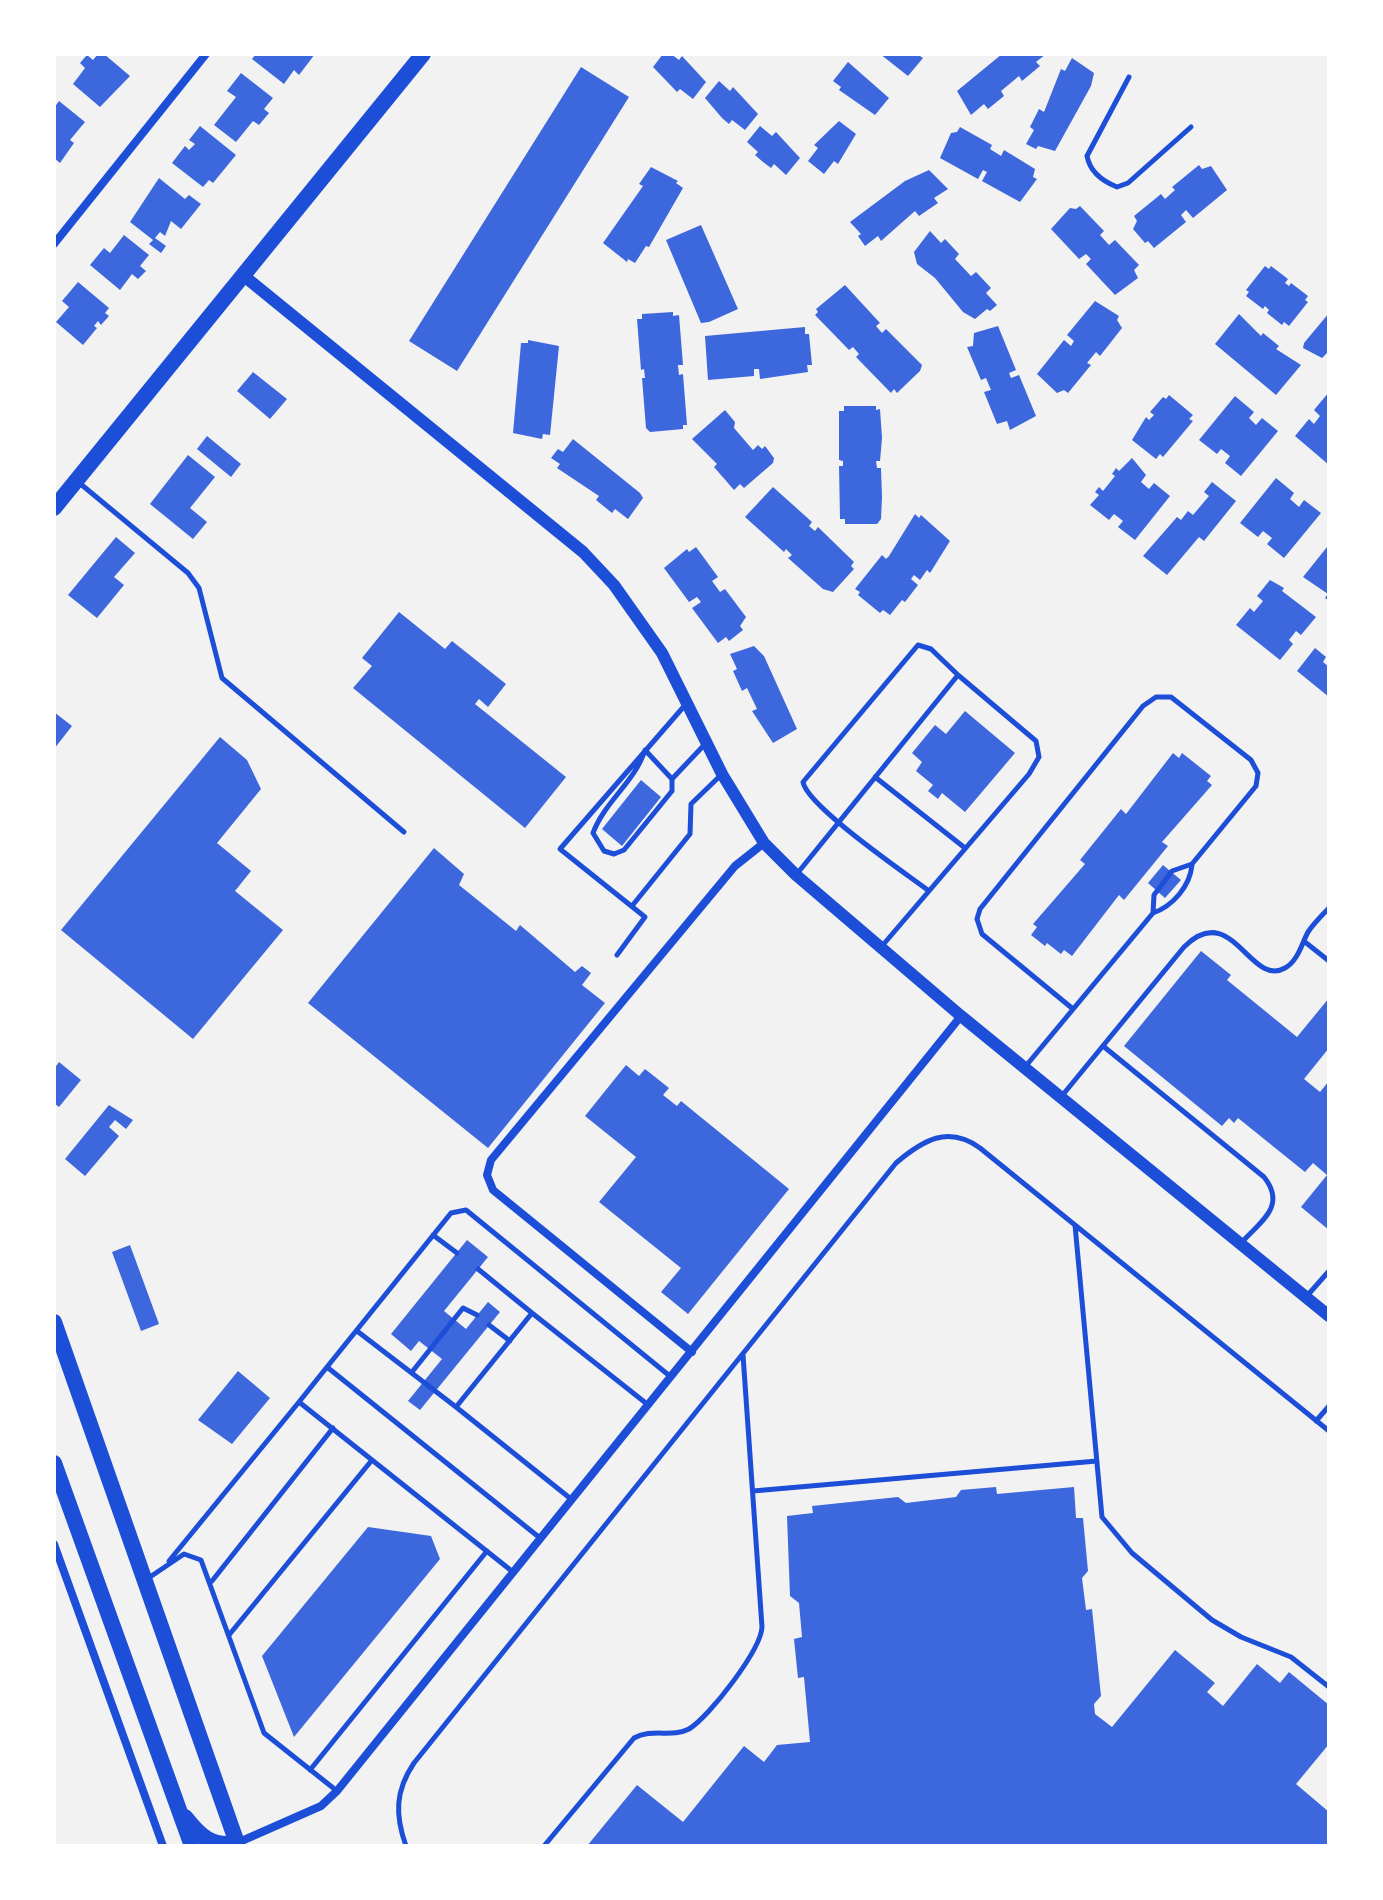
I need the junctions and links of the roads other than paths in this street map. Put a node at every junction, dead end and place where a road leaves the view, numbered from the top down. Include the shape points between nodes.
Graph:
1 (206, 54) edge
2 (423, 54) edge
3 (1129, 77) dead end
4 (1191, 127) dead end
5 (54, 244) edge
6 (244, 276) junction
7 (76, 481) junction
8 (54, 508) edge
9 (958, 675) junction
10 (687, 703) junction
11 (706, 743) junction
12 (645, 750) junction
13 (722, 774) junction
14 (875, 777) junction
15 (672, 779) junction
16 (839, 822) junction
17 (404, 832) dead end
18 (764, 843) junction
19 (965, 848) junction
20 (1192, 864) junction
21 (796, 875) junction
22 (929, 891) junction
23 (632, 906) junction
24 (1329, 908) edge
25 (1153, 913) junction
26 (1304, 942) junction
27 (880, 949) junction
28 (617, 955) dead end
29 (1329, 961) edge
30 (1073, 1009) junction
31 (961, 1016) junction
32 (1103, 1046) junction
33 (1025, 1068) junction
34 (1060, 1097) junction
35 (1075, 1224) junction
36 (433, 1235) junction
37 (1240, 1244) junction
38 (457, 1253) dead end
39 (478, 1269) dead end
40 (1329, 1271) edge
41 (1306, 1297) junction
42 (532, 1313) junction
43 (477, 1315) dead end
44 (1329, 1316) edge
45 (54, 1322) edge
46 (489, 1325) dead end
47 (357, 1331) junction
48 (510, 1341) junction
49 (692, 1352) junction
50 (743, 1355) junction
51 (327, 1367) junction
52 (412, 1372) junction
53 (671, 1378) junction
54 (299, 1402) junction
55 (649, 1405) junction
56 (1329, 1406) edge
57 (456, 1407) junction
58 (1316, 1421) junction
59 (333, 1428) junction
60 (1329, 1431) edge
61 (372, 1460) junction
62 (1097, 1461) junction
63 (54, 1463) edge
64 (753, 1491) junction
65 (572, 1500) junction
66 (541, 1538) junction
67 (54, 1544) edge
68 (487, 1551) junction
69 (169, 1561) junction
70 (514, 1573) junction
71 (146, 1579) junction
72 (212, 1581) junction
73 (229, 1635) junction
74 (1329, 1687) edge
75 (310, 1770) junction
76 (337, 1791) junction
77 (179, 1810) junction
78 (238, 1845) edge
79 (163, 1846) edge
80 (192, 1846) edge
81 (406, 1846) edge
82 (544, 1846) edge

1 - 5 street
2 - 6 main road
3 - 4 lane via 1087,156 1089,167 1106,183 1128,183
6 - 7 main road
6 - 10 street via 583,552 645,628
7 - 8 main road
7 - 17 lane via 188,573 199,588 222,678
9 - 14 lane
9 - 16 lane via 931,649 918,645 807,775 803,782 808,795
9 - 19 lane via 1040,748 1029,774
10 - 11 street
10 - 12 lane
11 - 13 street
11 - 15 lane
12 - 15 lane
12 - 15 lane via 640,767 599,817 593,833 604,851 624,850 672,791
12 - 23 lane via 560,849
13 - 18 street
13 - 23 lane via 691,804 690,834
14 - 16 lane
14 - 19 lane
16 - 21 lane
16 - 22 lane
18 - 21 street
18 - 49 street via 735,866 491,1160 487,1175 493,1190
19 - 22 lane
20 - 25 lane via 1190,879 1167,907
20 - 25 lane via 1172,871 1158,888
20 - 30 lane via 1256,786 1258,773 1251,760 1178,699 1156,697 1143,706 996,887 977,919 982,934
21 - 27 street
22 - 27 lane
23 - 28 lane via 645,917
24 - 26 lane
25 - 30 lane
26 - 29 lane
26 - 32 lane via 1286,968 1276,970 1220,934 1199,934
27 - 31 street
30 - 33 lane
31 - 33 street
31 - 49 street
32 - 34 lane
32 - 37 lane via 1274,1190 1268,1213
33 - 34 street
34 - 37 street
35 - 50 lane via 970,1142 939,1134 896,1163
35 - 58 lane
35 - 62 lane
36 - 38 lane
36 - 47 lane
36 - 53 lane via 451,1213 466,1210
37 - 41 street
39 - 42 lane
40 - 41 lane
41 - 44 street
42 - 48 lane
42 - 55 lane
43 - 52 lane via 463,1308
45 - 71 main road
46 - 48 lane
47 - 51 lane
47 - 52 lane
48 - 57 lane
49 - 53 street
50 - 64 lane
50 - 81 lane via 414,1763 396,1809
51 - 54 lane
51 - 66 lane
52 - 57 lane
53 - 55 street
54 - 59 lane
54 - 69 lane
55 - 65 street
56 - 58 lane
57 - 65 lane
58 - 60 lane
59 - 61 lane
59 - 72 lane
61 - 68 lane
61 - 73 lane
62 - 64 lane
62 - 74 lane via 1102,1517 1126,1548 1212,1620 1291,1657
63 - 77 main road
64 - 82 lane via 762,1627 757,1646 691,1728 634,1738
65 - 66 street
66 - 70 street
67 - 79 street
68 - 70 lane
68 - 75 lane
69 - 71 lane
69 - 72 lane via 194,1555
70 - 76 street
71 - 78 main road
72 - 73 lane
73 - 75 lane via 264,1733
75 - 76 lane
76 - 78 street via 321,1806
77 - 78 main road via 205,1839
77 - 80 main road

